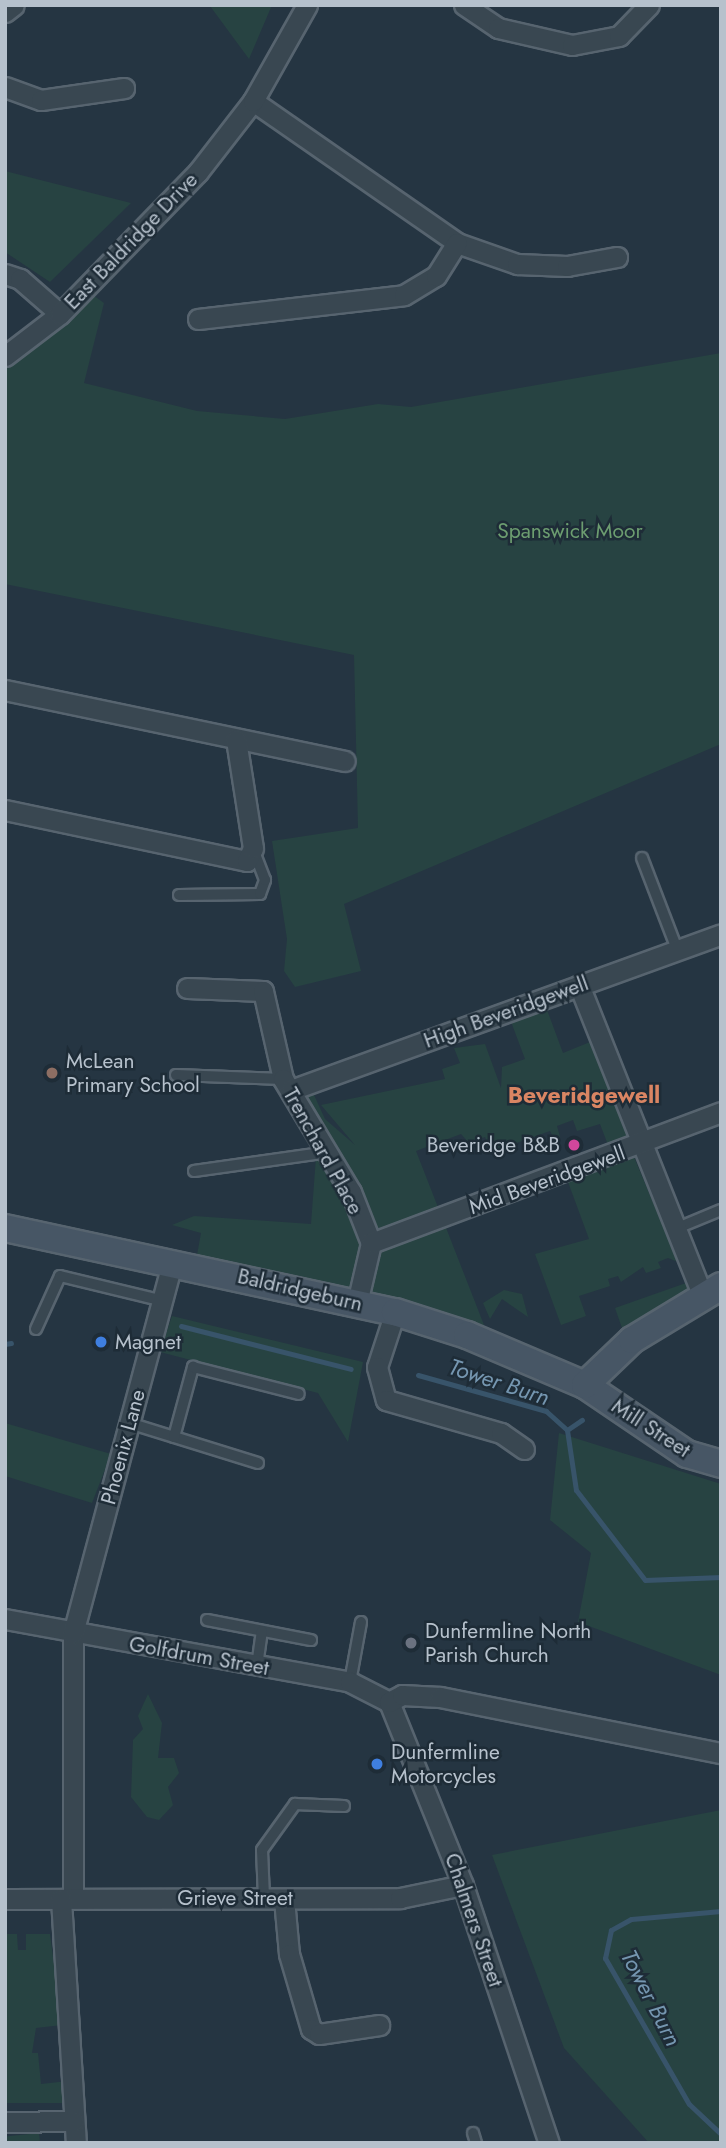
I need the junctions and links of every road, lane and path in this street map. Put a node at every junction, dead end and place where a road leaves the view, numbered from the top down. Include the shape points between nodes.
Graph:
1 (14, 5) edge
2 (307, 5) edge
3 (464, 5) edge
4 (649, 5) edge
5 (5, 12) edge
6 (5, 86) edge
7 (124, 88) dead end
8 (253, 101) junction
9 (457, 243) junction
10 (617, 257) dead end
11 (5, 274) edge
12 (60, 314) junction
13 (198, 319) dead end
14 (5, 356) edge
15 (5, 690) edge
16 (236, 739) junction
17 (345, 761) dead end
18 (5, 810) edge
19 (253, 848) junction
20 (642, 858) dead end
21 (178, 895) dead end
22 (721, 934) edge
23 (677, 949) junction
24 (579, 985) junction
25 (187, 988) dead end
26 (176, 1075) dead end
27 (287, 1085) junction
28 (721, 1112) edge
29 (640, 1147) junction
30 (322, 1153) junction
31 (194, 1171) dead end
32 (721, 1210) edge
33 (5, 1227) edge
34 (675, 1229) junction
35 (371, 1243) junction
36 (173, 1261) junction
37 (712, 1292) edge
38 (163, 1301) junction
39 (357, 1303) junction
40 (395, 1312) junction
41 (36, 1329) dead end
42 (585, 1385) junction
43 (299, 1395) dead end
44 (129, 1423) junction
45 (174, 1437) junction
46 (524, 1449) dead end
47 (258, 1463) dead end
48 (721, 1464) edge
49 (5, 1619) edge
50 (206, 1620) dead end
51 (361, 1622) dead end
52 (262, 1631) junction
53 (73, 1633) junction
54 (311, 1640) dead end
55 (257, 1666) junction
56 (350, 1682) junction
57 (389, 1702) junction
58 (721, 1753) edge
59 (344, 1806) dead end
60 (463, 1885) junction
61 (264, 1898) junction
62 (5, 1899) edge
63 (67, 1899) junction
64 (284, 1899) junction
65 (379, 2025) dead end
66 (74, 2121) junction
67 (5, 2122) edge
68 (76, 2143) edge
69 (549, 2143) edge

1 - 5 street
2 - 8 street, East Baldridge Drive
3 - 4 street via 498,28 572,45 619,36
6 - 7 street via 41,100
8 - 9 street
8 - 12 street, East Baldridge Drive via 139,238
9 - 10 street via 517,264 566,266
9 - 13 street via 436,276 404,295
11 - 12 street via 20,279
12 - 14 street, East Baldridge Drive
15 - 16 street
16 - 17 street
16 - 19 street
18 - 19 street via 234,862 247,861
19 - 21 lane via 265,880 260,894
20 - 23 lane
22 - 23 street, High Beveridgewell
23 - 24 street, High Beveridgewell
24 - 27 street, High Beveridgewell
24 - 29 street
25 - 27 street, Trenchard Place via 263,991
26 - 27 lane
27 - 30 street, Trenchard Place
28 - 29 street, Mid Beveridgewell
29 - 34 street
29 - 35 street, Mid Beveridgewell
30 - 31 lane
30 - 35 street, Trenchard Place via 351,1192
32 - 34 lane
33 - 36 main road, Baldridgeburn
34 - 37 street
35 - 39 street
36 - 38 street, Phoenix Lane
36 - 39 main road, Baldridgeburn
37 - 42 main road via 632,1339
38 - 41 lane via 60,1276
38 - 44 street, Phoenix Lane
39 - 40 main road, Baldridgeburn
40 - 42 main road, Baldridgeburn
40 - 46 street via 377,1367 386,1400 501,1433
42 - 48 main road, Mill Street via 687,1454
43 - 45 lane via 193,1367
44 - 45 lane
44 - 53 street, Phoenix Lane
45 - 47 lane
49 - 53 street, Golfdrum Street
50 - 52 lane
51 - 56 lane
52 - 54 lane
52 - 55 lane
53 - 55 street, Golfdrum Street
53 - 63 street, Phoenix Lane
55 - 56 street, Golfdrum Street
56 - 57 street, Golfdrum Street
57 - 58 street via 402,1695 440,1697
57 - 60 street, Chalmers Street
59 - 61 lane via 295,1804 262,1850
60 - 64 street, Grieve Street via 400,1898
60 - 69 street, Chalmers Street
61 - 63 street, Grieve Street
61 - 64 street, Grieve Street
62 - 63 street, Grieve Street
63 - 66 street, Phoenix Lane
64 - 65 street via 289,1954 311,2029 318,2034
66 - 67 street
66 - 68 street, Phoenix Lane

